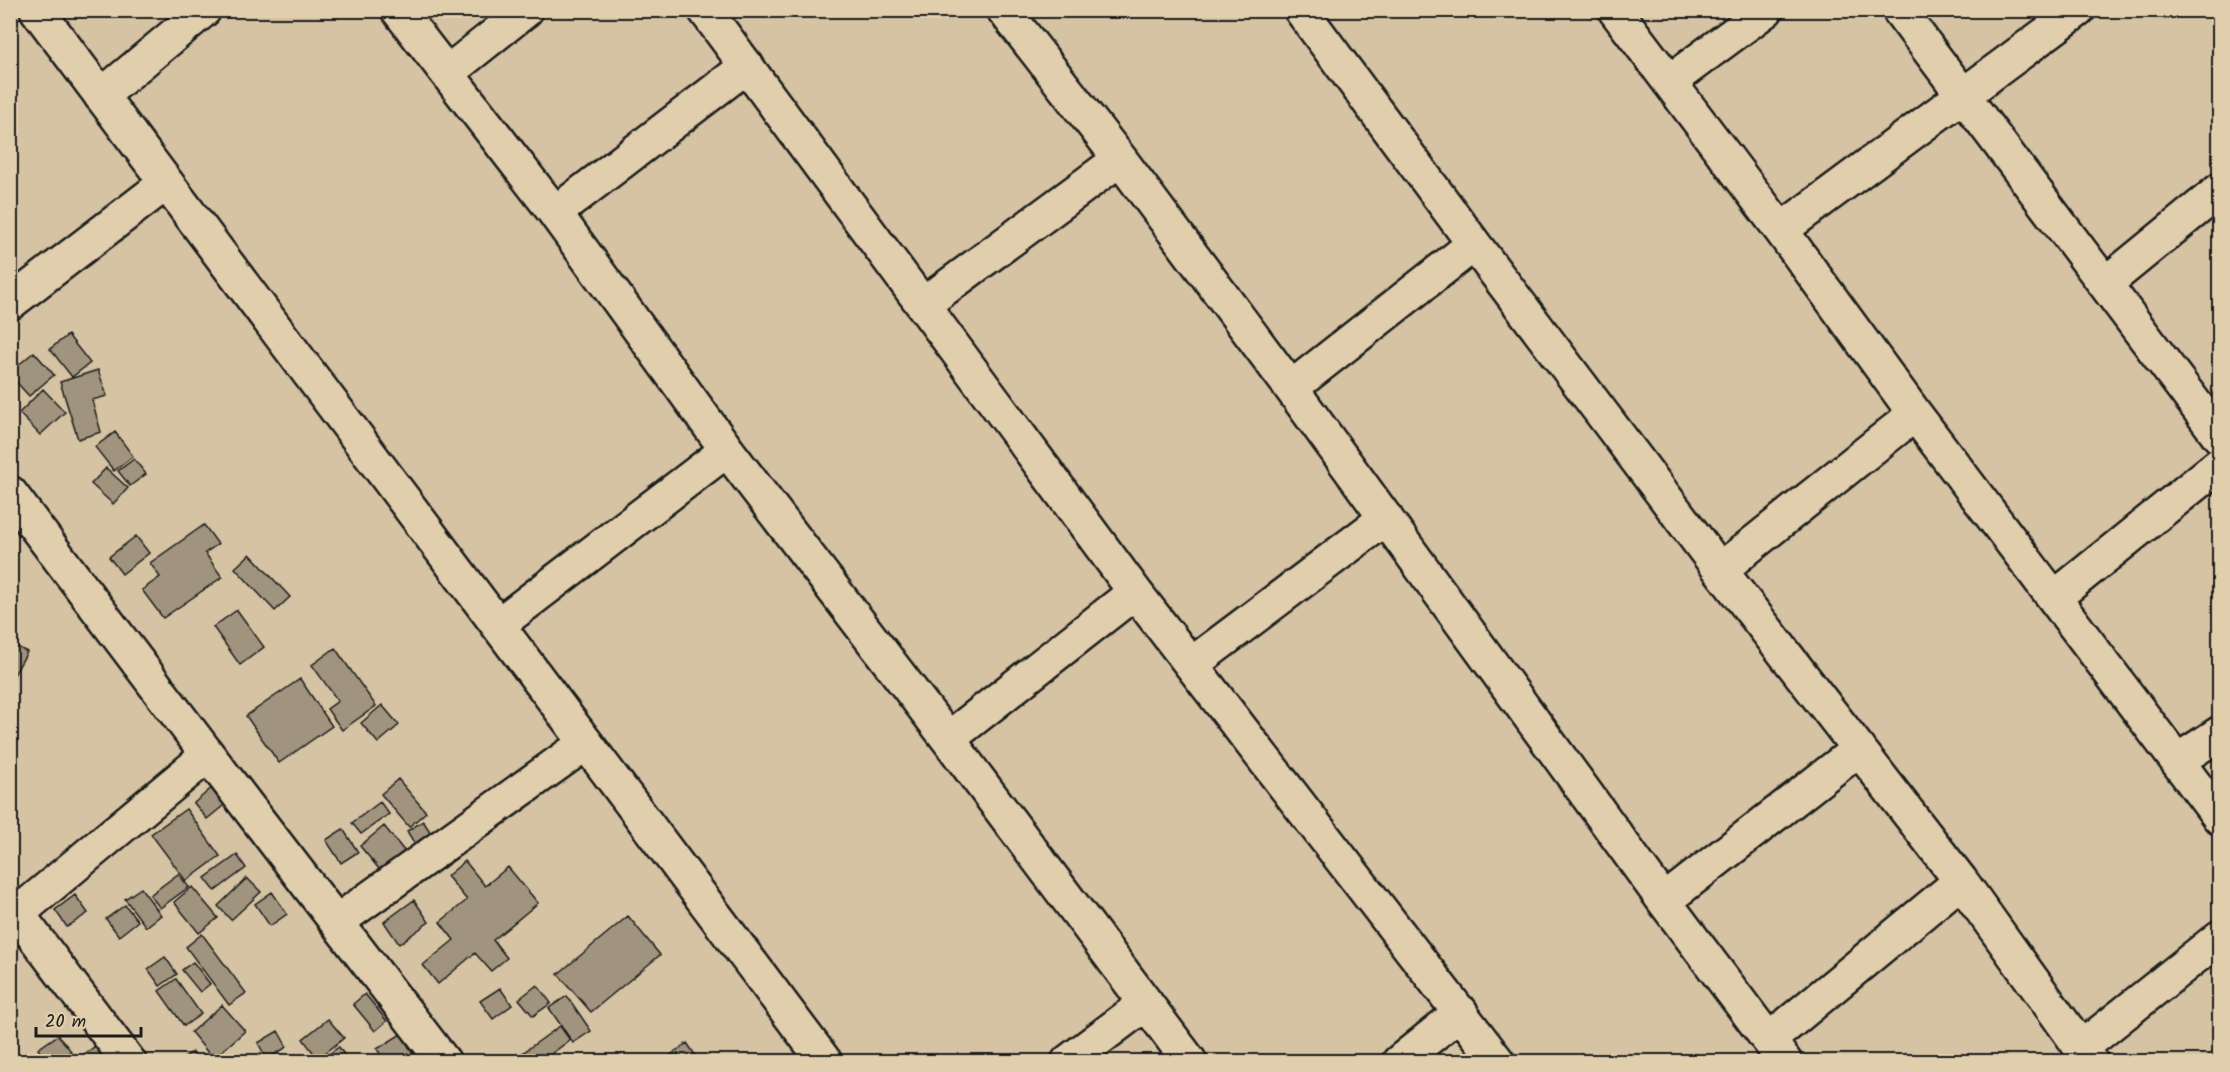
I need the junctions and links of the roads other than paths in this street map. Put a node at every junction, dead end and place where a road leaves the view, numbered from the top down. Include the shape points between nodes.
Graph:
1 (37, 10) edge
2 (204, 10) edge
3 (398, 10) edge
4 (526, 10) edge
5 (705, 10) edge
6 (1004, 10) edge
7 (1615, 10) edge
8 (1766, 10) edge
9 (1899, 10) edge
10 (2078, 10) edge
11 (1317, 16) edge
12 (747, 66) junction
13 (447, 73) junction
14 (1669, 82) junction
15 (101, 96) junction
16 (1962, 96) junction
17 (1120, 159) junction
18 (166, 183) junction
19 (2220, 190) edge
20 (555, 213) junction
21 (1782, 230) junction
22 (1474, 244) junction
23 (2105, 284) junction
24 (10, 303) edge
25 (924, 304) junction
26 (1291, 388) junction
27 (1915, 414) junction
28 (2220, 437) edge
29 (727, 450) junction
30 (2220, 464) edge
31 (10, 493) edge
32 (1386, 518) junction
33 (1720, 570) junction
34 (1136, 592) junction
35 (2054, 598) junction
36 (498, 625) junction
37 (1192, 664) junction
38 (2220, 733) edge
39 (948, 739) junction
40 (586, 743) junction
41 (1859, 749) junction
42 (208, 755) junction
43 (2177, 761) junction
44 (2220, 818) edge
45 (1961, 881) junction
46 (1664, 901) junction
47 (14, 909) edge
48 (338, 921) junction
49 (2220, 937) edge
50 (1146, 1003) junction
51 (1461, 1012) junction
52 (1777, 1050) edge
53 (2086, 1055) edge
54 (129, 1062) edge
55 (444, 1062) edge
56 (825, 1062) edge
57 (1068, 1062) edge
58 (1190, 1062) edge
59 (1399, 1062) edge
60 (1498, 1062) edge

1 - 15 street
2 - 15 street
3 - 13 street
4 - 13 street
5 - 12 street
6 - 17 street
7 - 14 street
8 - 14 street
9 - 16 street
10 - 16 street
11 - 22 street
12 - 20 street
12 - 25 street
13 - 20 street
14 - 21 street
15 - 18 street
16 - 21 street
16 - 23 street
17 - 25 street
17 - 26 street
18 - 24 street
18 - 36 street
19 - 23 street
20 - 29 street
21 - 27 street
22 - 26 street
22 - 33 street
23 - 28 street
25 - 34 street
26 - 32 street
27 - 33 street
27 - 35 street
29 - 36 street
29 - 39 street
30 - 35 street
31 - 42 street
32 - 37 street
32 - 46 street
33 - 41 street
34 - 37 street
34 - 39 street
35 - 43 street
36 - 40 street
37 - 51 street
38 - 43 street
39 - 50 street
40 - 48 street
40 - 56 street
41 - 45 street
41 - 46 street
42 - 47 street
42 - 48 street
43 - 44 street
45 - 52 street
45 - 53 street
46 - 52 street
47 - 54 street
48 - 55 street
49 - 53 street
50 - 57 street
50 - 58 street
51 - 59 street
51 - 60 street

